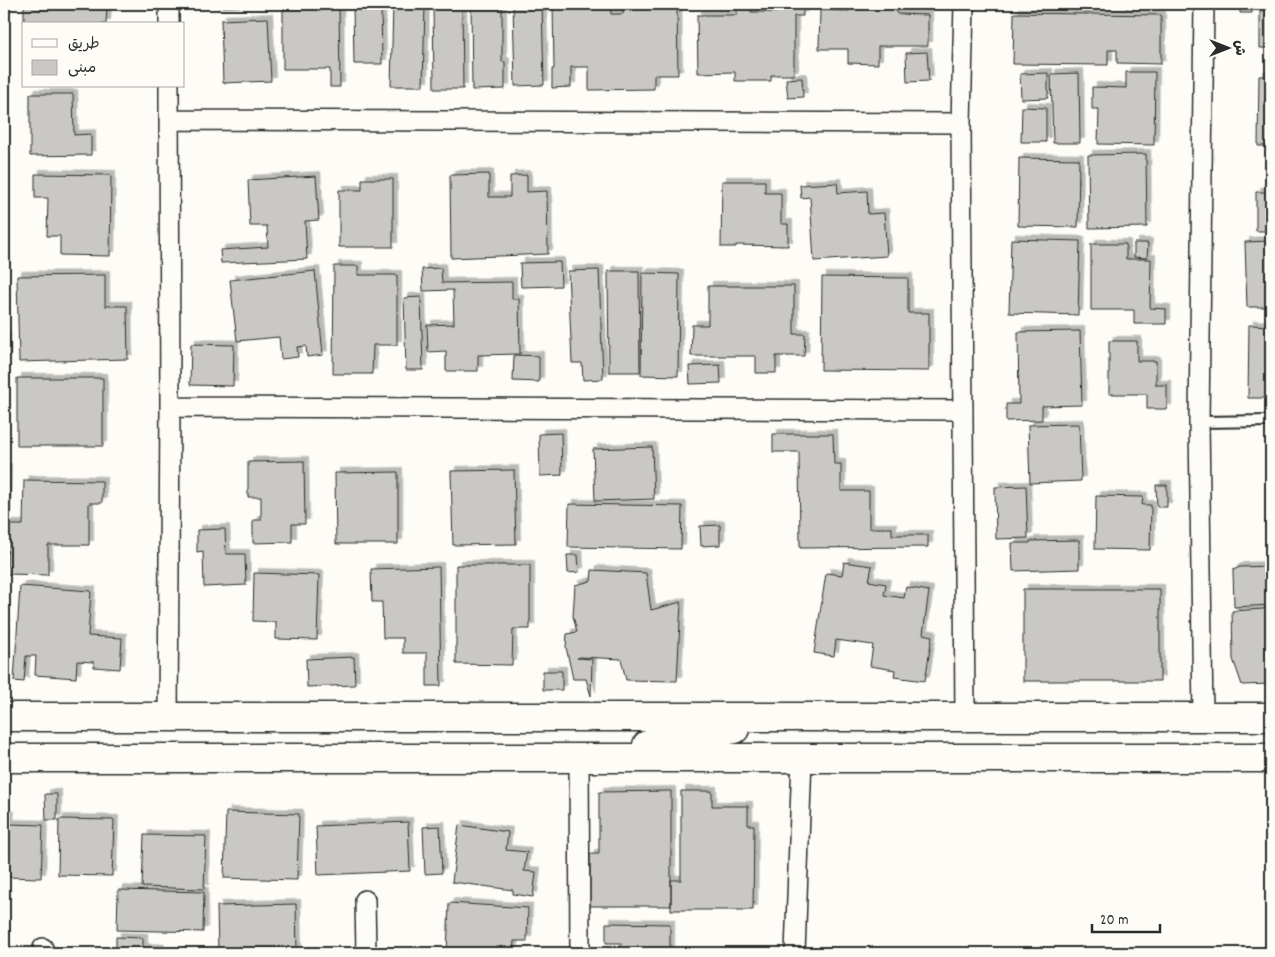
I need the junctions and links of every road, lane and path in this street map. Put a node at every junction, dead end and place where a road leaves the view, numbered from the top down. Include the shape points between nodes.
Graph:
1 (169, 4) edge
2 (964, 4) edge
3 (1204, 4) edge
4 (169, 22) edge
5 (169, 88) edge
6 (169, 120) junction
7 (961, 122) junction
8 (170, 407) junction
9 (963, 410) junction
10 (1271, 421) edge
11 (1199, 422) junction
12 (4, 717) edge
13 (168, 717) junction
14 (803, 717) junction
15 (965, 717) junction
16 (1203, 717) junction
17 (1271, 717) edge
18 (4, 758) edge
19 (578, 758) junction
20 (802, 758) junction
21 (1271, 758) edge
22 (365, 900) dead end
23 (366, 953) edge
24 (580, 953) edge
25 (795, 953) edge

1 - 4 street
2 - 7 street
3 - 11 street
5 - 6 street
6 - 7 street
6 - 8 street
7 - 9 street
8 - 9 street
8 - 13 street
9 - 15 street
10 - 11 lane
11 - 16 street
12 - 13 street
13 - 14 street
14 - 15 street
14 - 19 street
15 - 16 street
16 - 17 street
18 - 19 street
19 - 20 street
19 - 24 street
20 - 21 street
20 - 25 street
22 - 23 street

